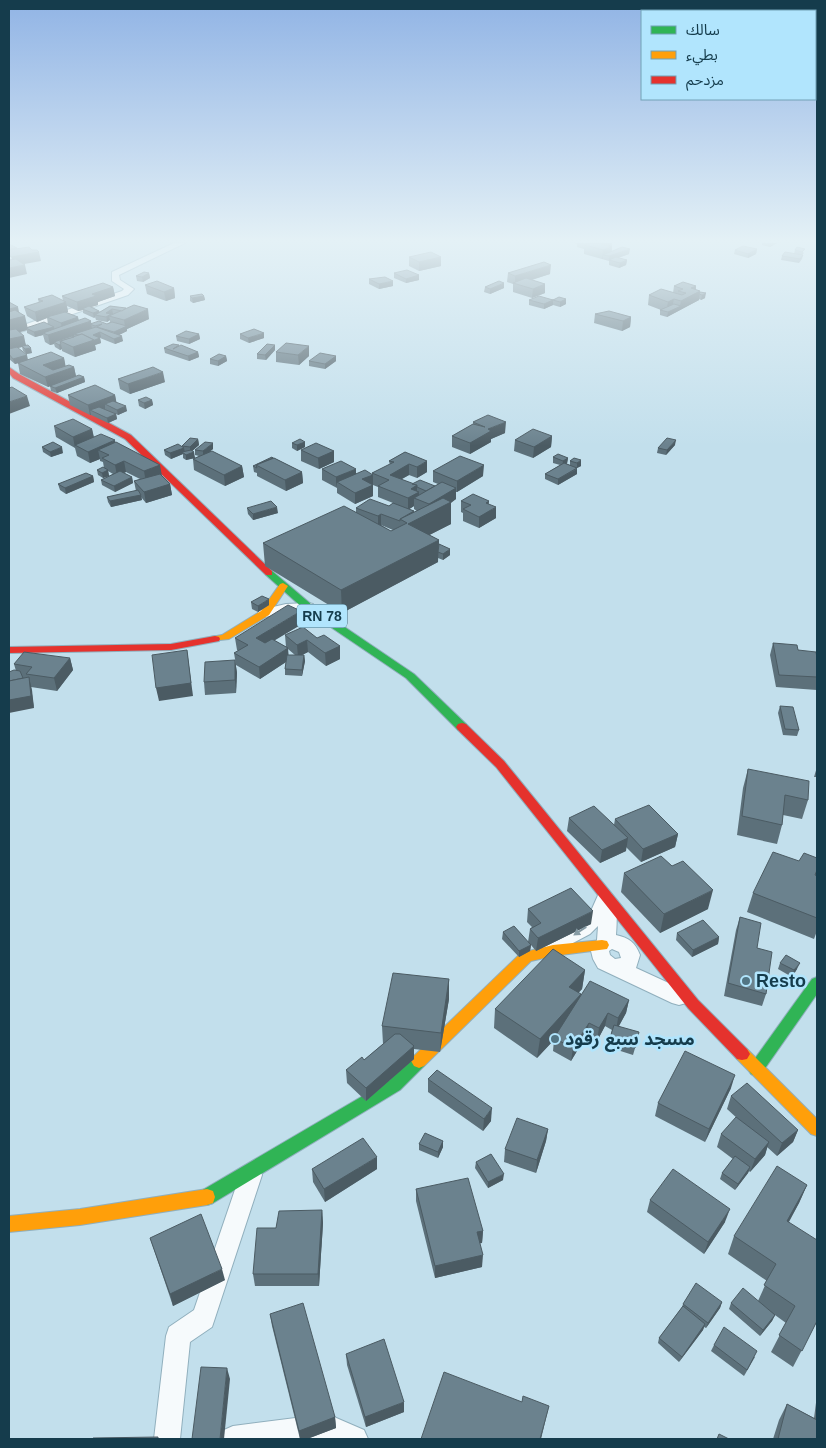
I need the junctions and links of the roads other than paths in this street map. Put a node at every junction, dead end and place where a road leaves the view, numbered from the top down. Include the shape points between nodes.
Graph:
1 (73, 311) edge
2 (9, 332) edge
3 (9, 369) edge
4 (282, 586) junction
5 (308, 607) junction
6 (264, 614) junction
7 (9, 650) edge
8 (605, 898) junction
9 (550, 951) junction
10 (607, 954) junction
11 (817, 983) edge
12 (693, 1004) junction
13 (756, 1069) junction
14 (817, 1129) edge
15 (252, 1171) junction
16 (9, 1224) edge
17 (167, 1439) edge
18 (234, 1439) edge
19 (354, 1439) edge

1 - 2 street
3 - 4 main road, RN 78 via 16,376 128,437
4 - 5 main road, RN 78
4 - 6 main road
5 - 6 street
5 - 8 main road, RN 78 via 410,676 500,764
6 - 7 main road via 225,637 171,647
8 -> 9 street via 599,915
8 - 10 street
8 - 12 main road, RN 78
9 - 10 street
9 - 15 main road via 526,957 514,967 395,1085
10 - 12 street
10 - 12 street via 628,963 630,951
11 - 13 main road
12 - 13 main road, RN 78
13 - 14 main road, RN 78
15 - 16 main road via 210,1197 80,1217
15 - 17 street via 202,1318 178,1336
18 - 19 street via 327,1427

